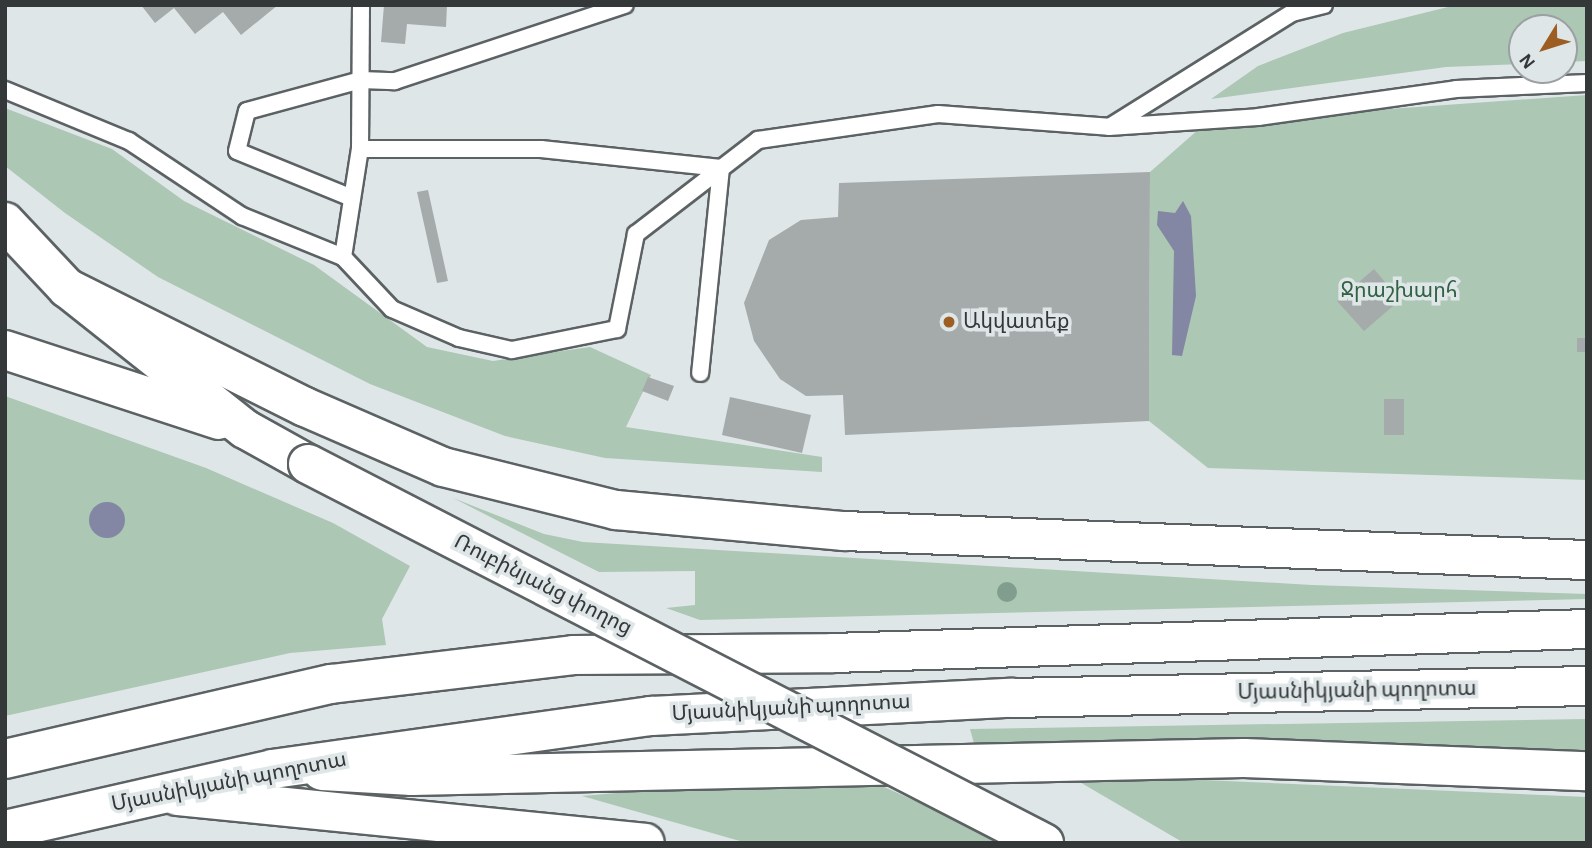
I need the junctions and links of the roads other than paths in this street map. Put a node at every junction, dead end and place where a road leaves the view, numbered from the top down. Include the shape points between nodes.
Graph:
1 (361, 5) edge
2 (625, 5) edge
3 (1324, 5) edge
4 (1298, 9) edge
5 (360, 80) junction
6 (1587, 83) edge
7 (5, 90) edge
8 (1109, 127) junction
9 (360, 149) junction
10 (721, 168) junction
11 (352, 198) junction
12 (5, 222) edge
13 (343, 257) junction
14 (67, 288) junction
15 (5, 350) edge
16 (699, 373) dead end
17 (245, 429) junction
18 (1587, 560) edge
19 (1587, 629) edge
20 (1587, 686) edge
21 (5, 759) edge
22 (273, 769) junction
23 (1587, 771) edge
24 (139, 796) junction
25 (5, 830) edge
26 (38, 843) edge
27 (645, 843) edge
28 (1044, 843) edge

1 - 5 lane
2 - 5 lane via 395,81
3 - 4 lane
4 - 8 lane
5 - 9 lane
5 - 11 lane via 247,111 237,151
6 - 8 lane via 1456,89 1258,117
7 - 13 lane via 130,141 242,216
8 - 10 lane via 938,114 758,140
9 - 10 lane via 541,149
9 - 11 lane
10 - 13 lane via 636,234 617,329 512,349 459,338 392,310
10 - 16 lane
11 - 13 lane
12 - 14 main road
14 - 17 main road, Ռուբինյանց փողոց
14 - 18 main road via 305,407 443,467 615,510 844,531
15 - 17 main road
17 - 28 main road, Ռուբինյանց փողոց, bridge
19 - 21 main road via 833,653 573,655 331,684
20 - 22 main road, Մյասնիկյանի պողոտա via 1011,698 650,716
22 - 23 main road via 412,776 1244,758
22 - 24 main road, Մյասնիկյանի պողոտա
24 - 25 main road, Մյասնիկյանի պողոտա
24 - 26 main road
24 - 27 main road via 200,796

